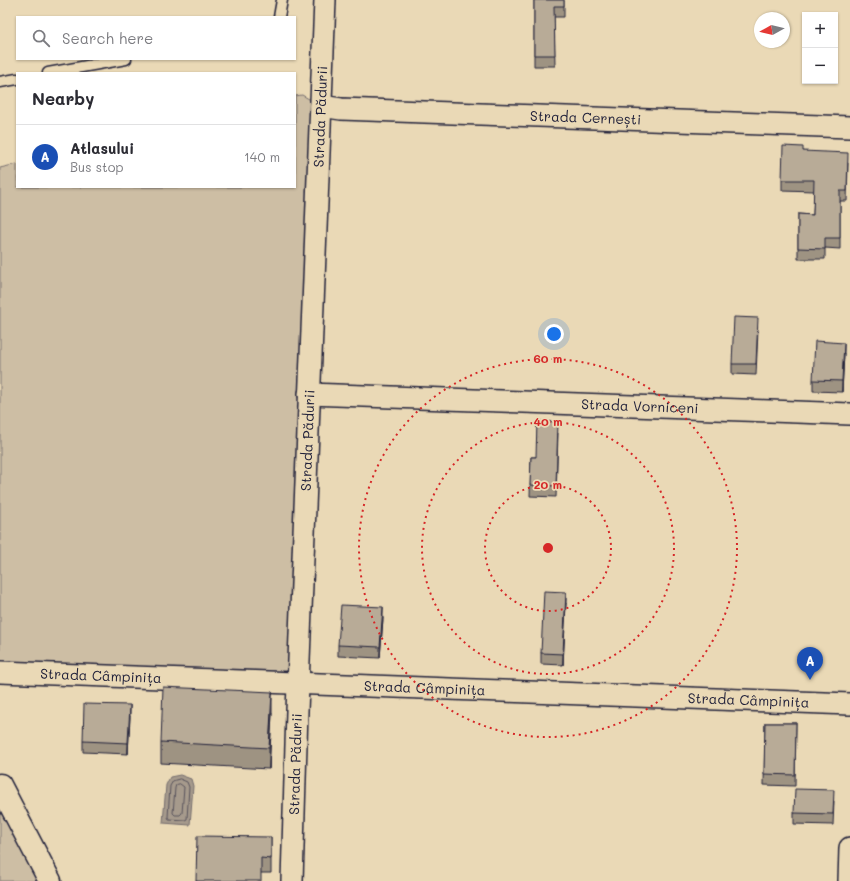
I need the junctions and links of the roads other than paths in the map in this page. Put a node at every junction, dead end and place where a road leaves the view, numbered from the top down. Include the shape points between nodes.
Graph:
1 (282, 0) edge
2 (325, 0) edge
3 (279, 16) edge
4 (120, 60) edge
5 (54, 72) edge
6 (16, 79) edge
7 (0, 82) edge
8 (321, 106) junction
9 (850, 127) edge
10 (309, 394) junction
11 (850, 414) edge
12 (0, 672) edge
13 (298, 683) junction
14 (850, 704) edge
15 (0, 786) edge
16 (850, 848) edge
17 (50, 881) edge
18 (292, 881) edge
19 (849, 881) edge

1 - 3 lane
2 - 8 street, Strada Pădurii
4 - 5 lane
6 - 7 lane
8 - 9 street, Strada Cernești via 341,109
8 - 10 street, Strada Pădurii
10 - 11 street, Strada Vorniceni
10 - 13 street, Strada Pădurii
12 - 13 street, Strada Câmpinița
13 - 14 street, Strada Câmpinița
13 - 18 street, Strada Pădurii
15 - 17 street
16 - 19 street

